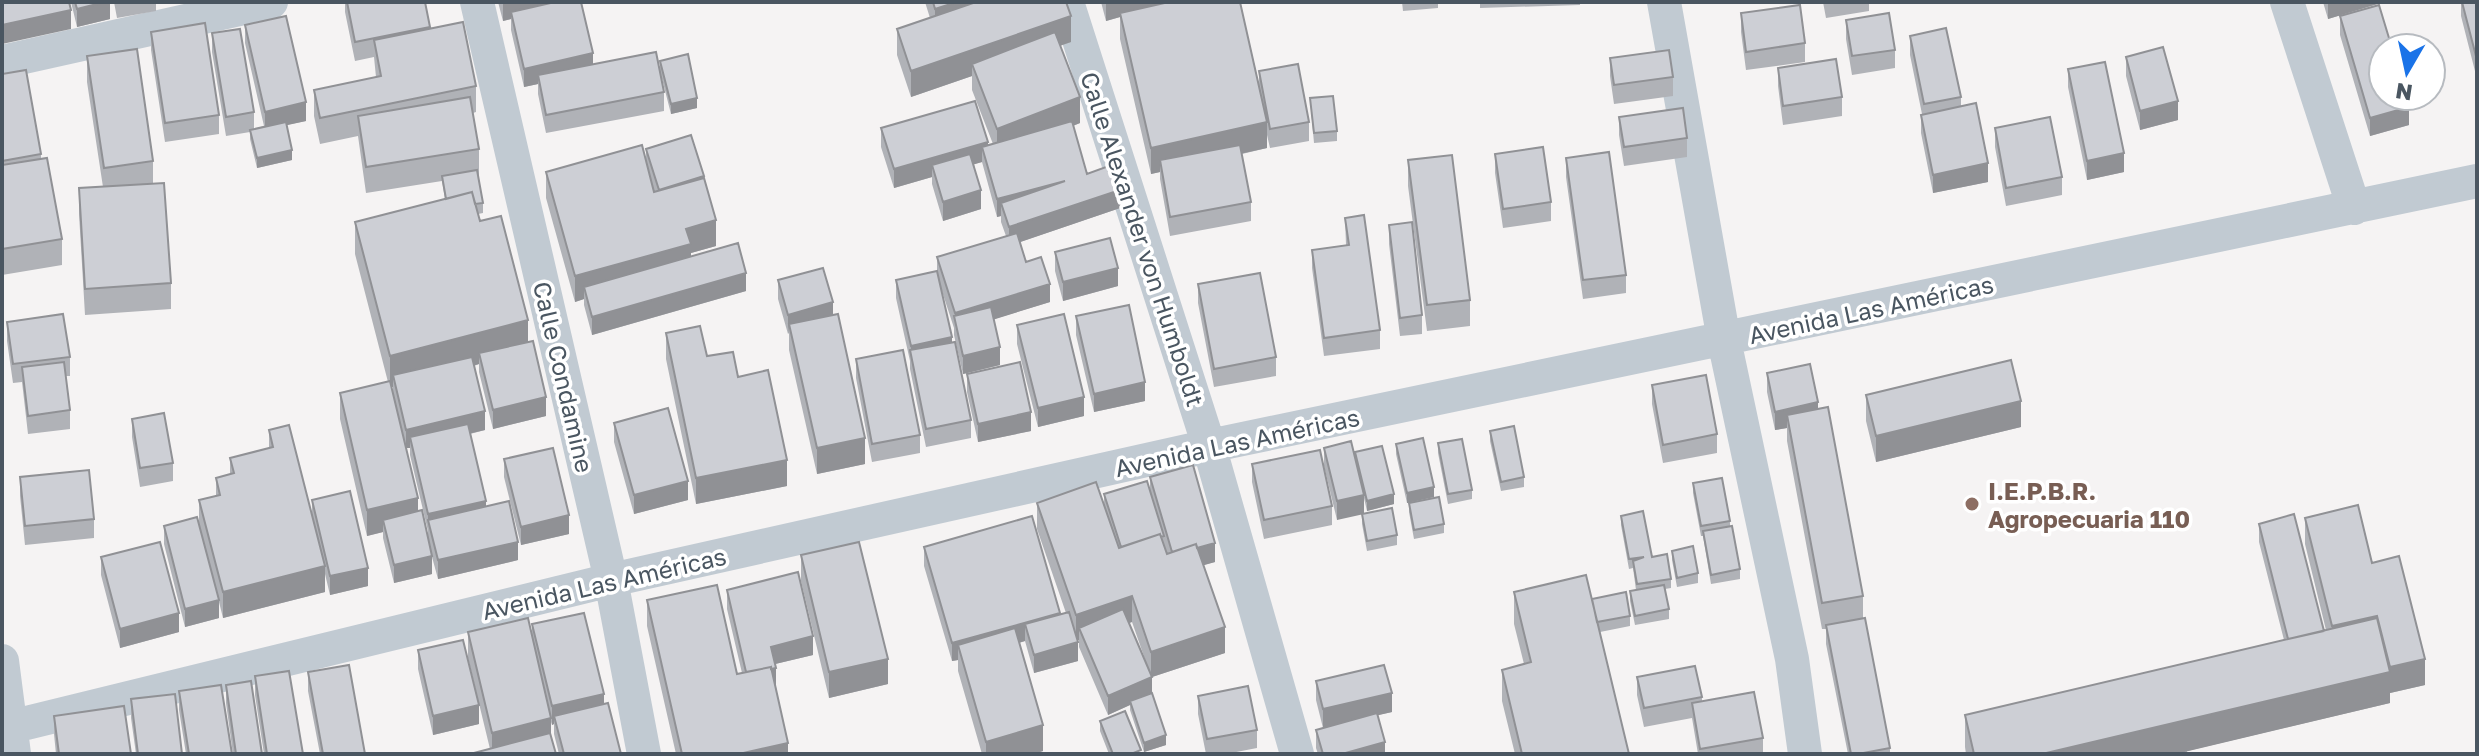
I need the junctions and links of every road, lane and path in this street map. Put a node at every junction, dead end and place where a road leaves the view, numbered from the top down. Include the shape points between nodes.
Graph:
1 (271, 2) edge
2 (477, 2) edge
3 (1067, 2) edge
4 (1664, 2) edge
5 (2287, 2) edge
6 (2, 62) edge
7 (2477, 181) edge
8 (2354, 208) junction
9 (1724, 340) junction
10 (1209, 446) junction
11 (611, 580) junction
12 (2, 661) edge
13 (8, 737) edge
14 (644, 754) edge
15 (1297, 754) edge
16 (1805, 754) edge

1 - 6 street
2 - 11 street, Calle Condamine
3 - 10 street, Calle Alexander von Humboldt
4 - 9 street
5 - 8 street
7 - 8 street, Avenida Las Américas
8 - 9 street, Avenida Las Américas
9 - 10 street, Avenida Las Américas
9 - 16 street via 1792,659
10 - 11 street, Avenida Las Américas
10 - 15 street, Calle Alexander von Humboldt
11 - 13 street, Avenida Las Américas
11 - 14 street, Calle Condamine
12 - 13 street

